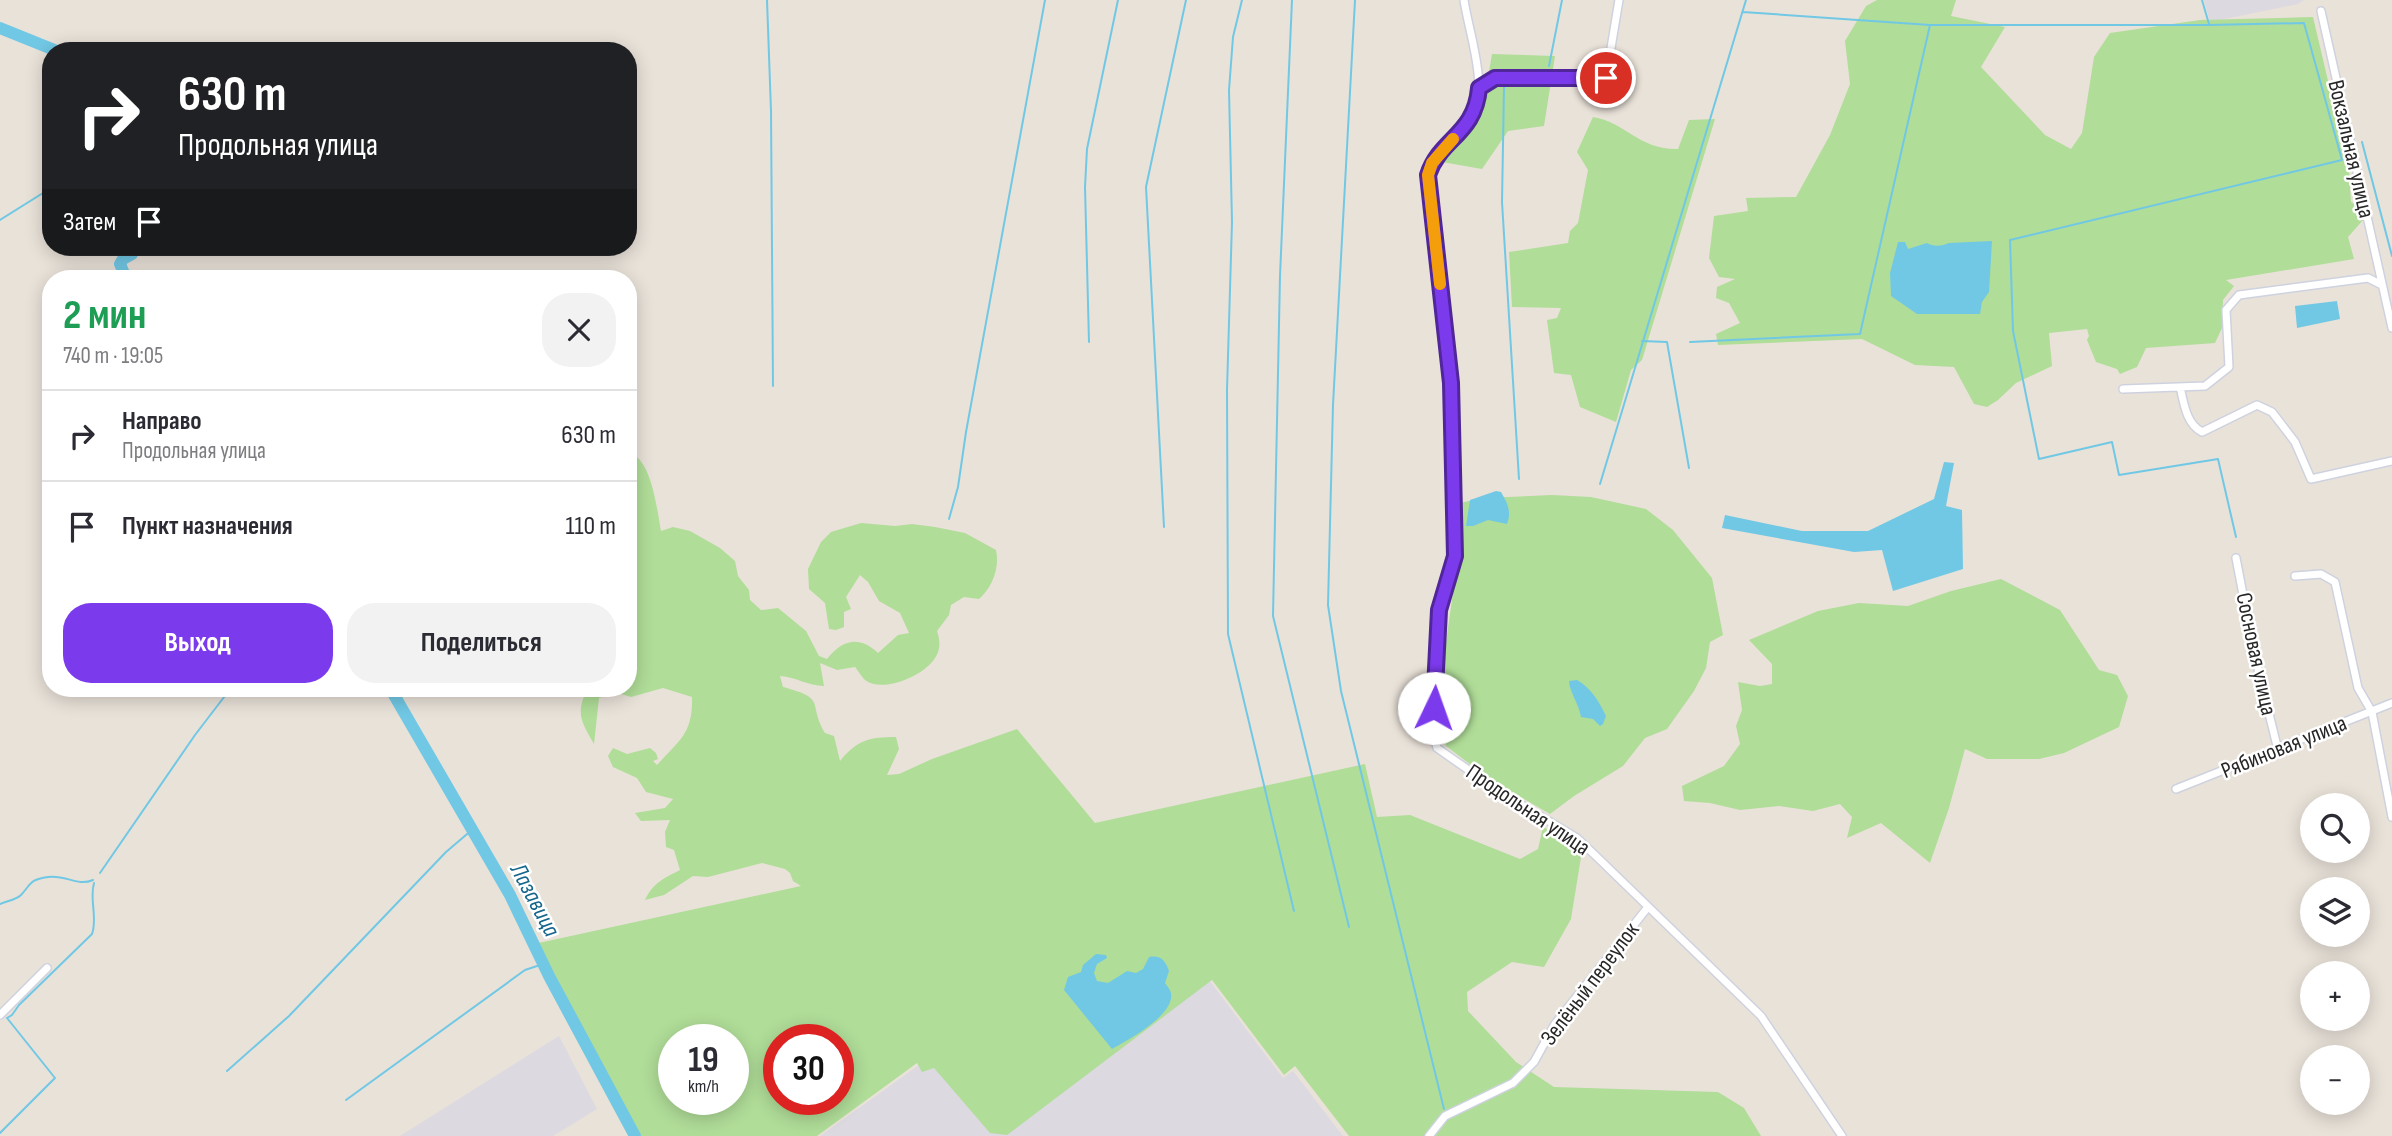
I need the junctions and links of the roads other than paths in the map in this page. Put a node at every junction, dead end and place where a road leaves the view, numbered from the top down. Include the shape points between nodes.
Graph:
1 (1464, 0) edge
2 (1619, 0) edge
3 (2321, 11) dead end
4 (1479, 88) junction
5 (2382, 285) junction
6 (2392, 328) edge
7 (2180, 387) junction
8 (2123, 389) dead end
9 (2392, 461) edge
10 (2236, 558) dead end
11 (2295, 576) dead end
12 (2392, 703) edge
13 (2372, 712) junction
14 (2278, 750) junction
15 (2176, 789) dead end
16 (2392, 817) edge
17 (1648, 907) junction
18 (47, 968) dead end
19 (0, 1015) edge
20 (1429, 1136) edge
21 (1842, 1136) edge

1 - 4 street, Продольная улица
2 - 4 street via 1606,78 1495,78
3 - 5 street, Вокзальная улица
4 - 17 street, Продольная улица via 1470,121 1432,163 1428,175 1451,383 1455,556 1439,610 1433,732 1437,748 1577,838
5 - 6 street, Вокзальная улица
5 - 7 street via 2368,278 2239,295 2226,310 2230,367 2205,386
7 - 8 street
7 - 9 street via 2190,421 2202,432 2257,405 2273,412 2295,442 2311,479
10 - 14 street, Сосновая улица
11 - 13 street via 2321,574 2335,582 2358,688
12 - 13 street, Рябиновая улица
13 - 14 street, Рябиновая улица
13 - 16 street
14 - 15 street, Рябиновая улица
17 - 20 street, Зелёный переулок via 1555,1024 1534,1062 1513,1083 1445,1116
17 - 21 street, Продольная улица via 1761,1016
18 - 19 street

